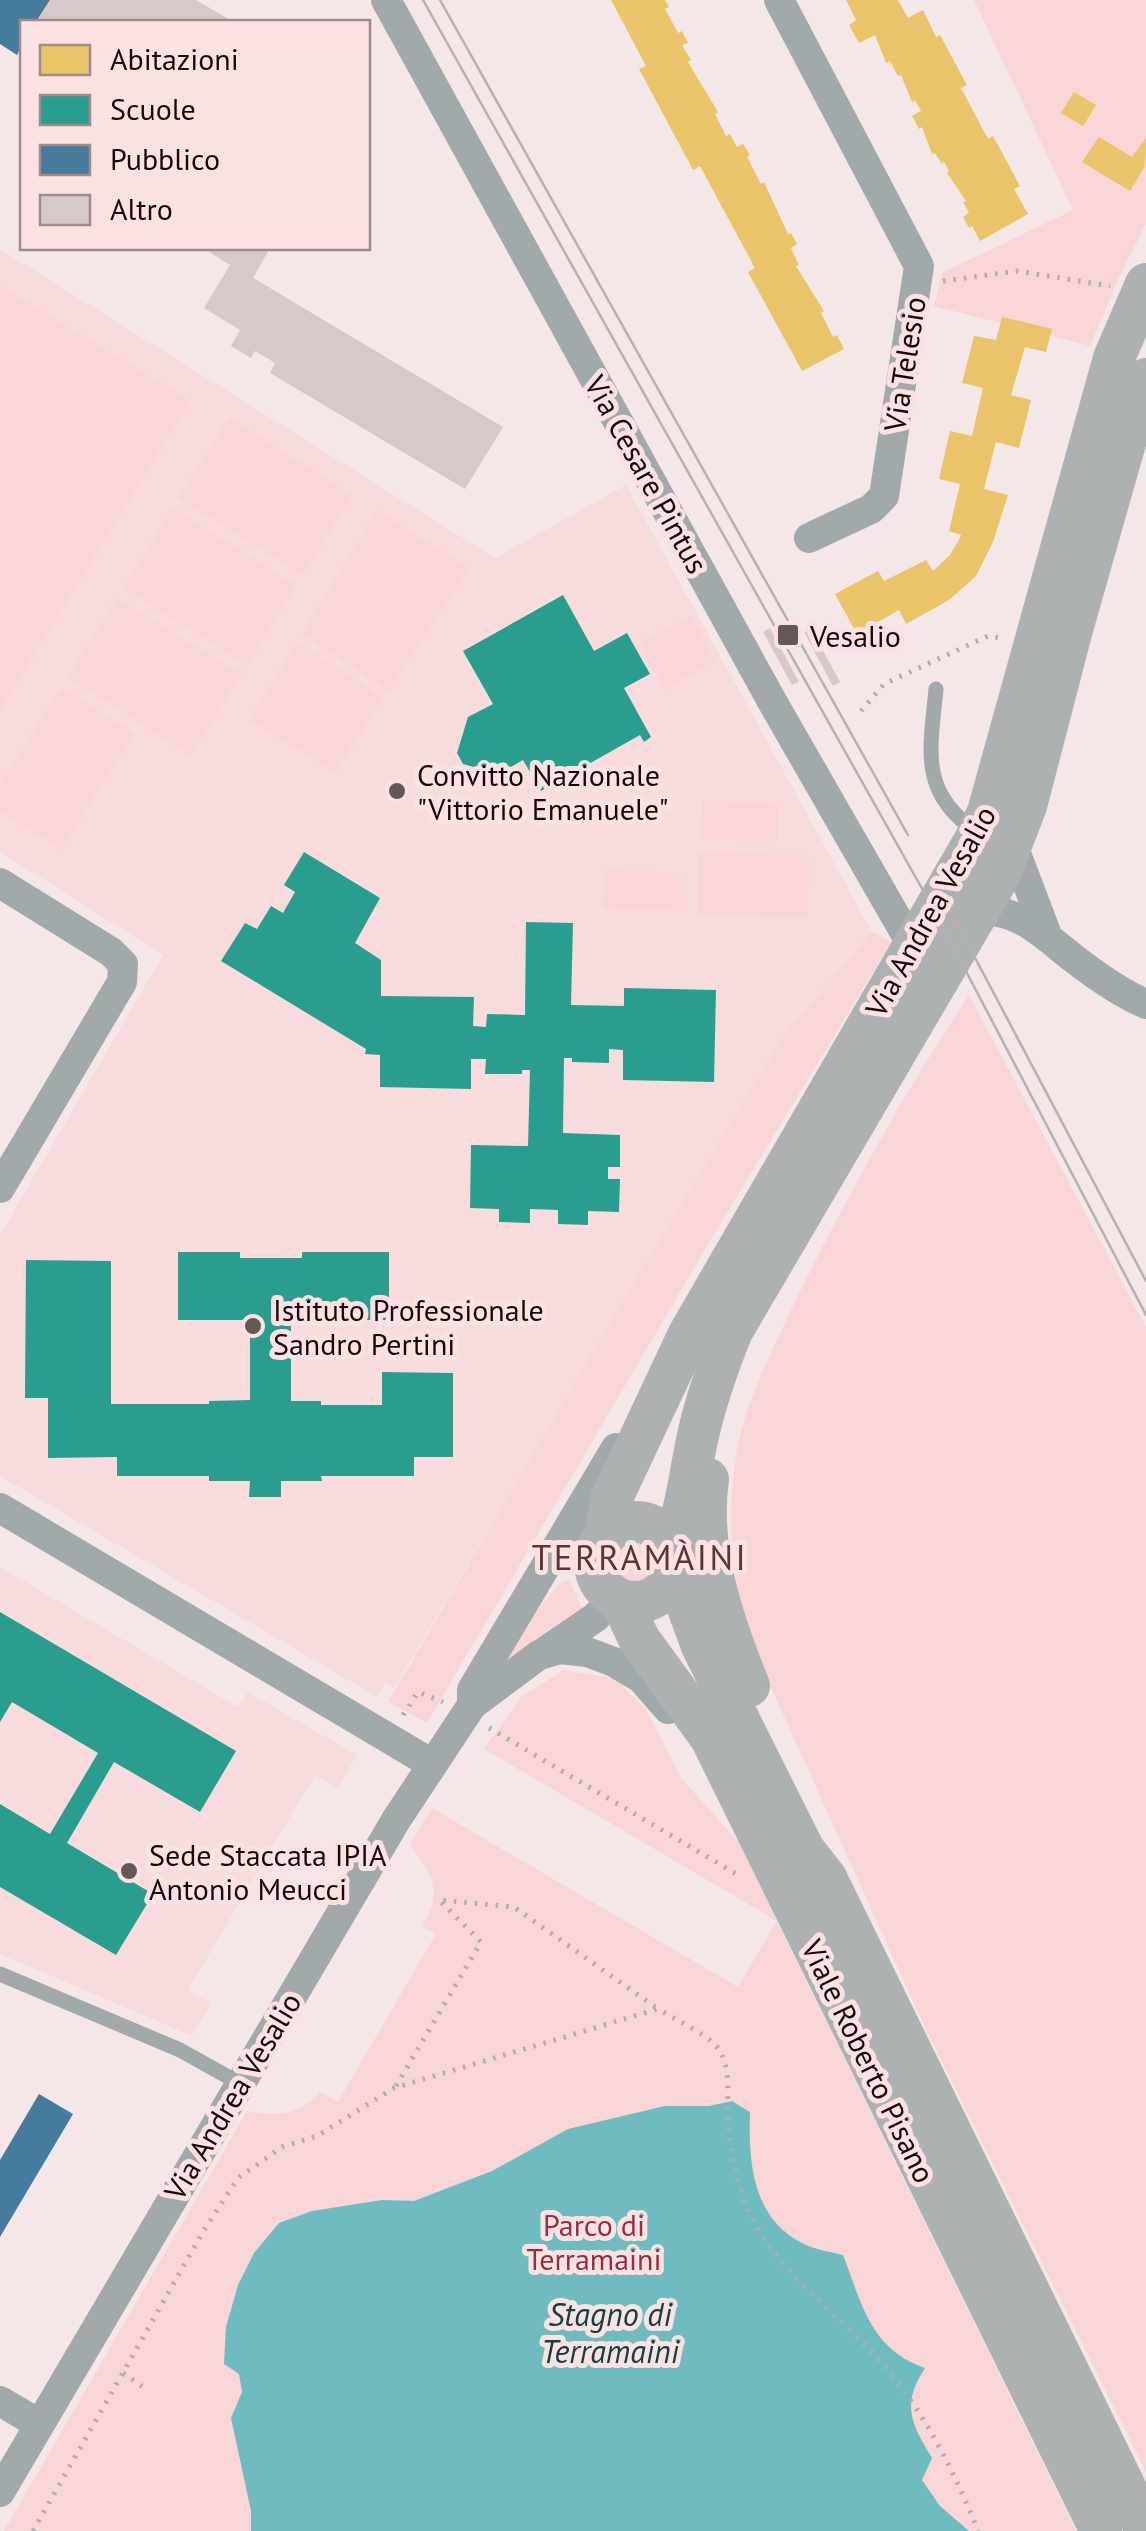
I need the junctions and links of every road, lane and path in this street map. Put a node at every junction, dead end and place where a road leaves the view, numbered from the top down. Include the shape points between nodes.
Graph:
1 (386, 0) edge
2 (779, 0) edge
3 (916, 284) junction
4 (1135, 286) edge
5 (1146, 379) edge
6 (809, 538) dead end
7 (1036, 645) junction
8 (936, 689) dead end
9 (861, 710) dead end
10 (995, 838) junction
11 (0, 883) edge
12 (979, 911) junction
13 (1047, 935) junction
14 (912, 945) junction
15 (1146, 1004) edge
16 (0, 1188) edge
17 (774, 1264) junction
18 (689, 1334) junction
19 (0, 1508) edge
20 (602, 1539) junction
21 (673, 1558) junction
22 (544, 1570) junction
23 (617, 1599) junction
24 (720, 1607) joint
25 (539, 1655) junction
26 (463, 1708) junction
27 (389, 1739) junction
28 (432, 1764) junction
29 (730, 1778) junction
30 (742, 1878) dead end
31 (826, 1878) junction
32 (0, 1974) edge
33 (658, 2009) junction
34 (239, 2083) junction
35 (394, 2088) junction
36 (123, 2374) junction
37 (143, 2387) dead end
38 (0, 2401) edge
39 (40, 2424) junction
40 (0, 2492) edge
41 (1146, 2530) edge
42 (33, 2531) edge
43 (978, 2531) edge
44 (1101, 2531) edge

1 - 14 street, Via Cesare Pintus
2 - 3 street, Via Telesio via 919,266
3 - 4 path via 1018,271
3 - 6 street, Via Telesio via 884,496
4 - 7 main road, Via Andrea Vesalio
5 - 10 main road, Via Andrea Vesalio via 1026,806
7 - 9 path via 988,636 884,684
7 - 10 main road, Via Andrea Vesalio via 1004,764
8 - 10 lane via 936,790 952,816
10 - 12 main road, Via Andrea Vesalio via 999,876
10 - 13 street
10 - 14 main road, Via Andrea Vesalio
11 - 16 street via 124,964 122,982
12 - 13 street via 998,909
12 - 17 main road, Via Andrea Vesalio
13 - 15 street
14 - 18 main road, Via Andrea Vesalio
17 - 21 main road, Via Andrea Vesalio via 732,1331 712,1381
17 - 24 main road, Via Andrea Vesalio via 713,1446 708,1539
18 - 20 main road, Via Andrea Vesalio via 611,1500
18 - 22 street, Via Andrea Vesalio via 672,1348
19 - 27 street
20 - 21 main road via 628,1522 641,1522 654,1527
20 - 22 street
20 - 23 main road via 597,1578
21 - 23 main road via 662,1593 649,1600
21 - 31 main road, Viale Roberto Pisano via 702,1646 804,1850
22 - 26 street, Via Andrea Vesalio
23 - 25 street, Via Andrea Vesalio
23 - 29 main road, Viale Roberto Pisano via 711,1738
24 - 31 main road, Viale Roberto Pisano via 760,1716 820,1840
25 - 26 street, Via Andrea Vesalio
25 - 29 street via 587,1652 641,1678
26 - 27 path via 418,1692
26 - 28 street, Via Andrea Vesalio
26 - 30 path
27 - 28 street
28 - 34 street, Via Andrea Vesalio
29 - 44 main road, Viale Roberto Pisano
31 - 41 main road, Viale Roberto Pisano
32 - 34 lane via 180,2050
33 - 35 path
33 - 35 path via 514,1907 440,1900 481,1942
33 - 43 path via 716,2046 726,2068 736,2168 751,2218 776,2258 919,2408
34 - 39 street, Via Andrea Vesalio
35 - 36 path via 238,2178
36 - 37 path
36 - 42 path
38 - 39 street
39 - 40 street, Via Andrea Vesalio

